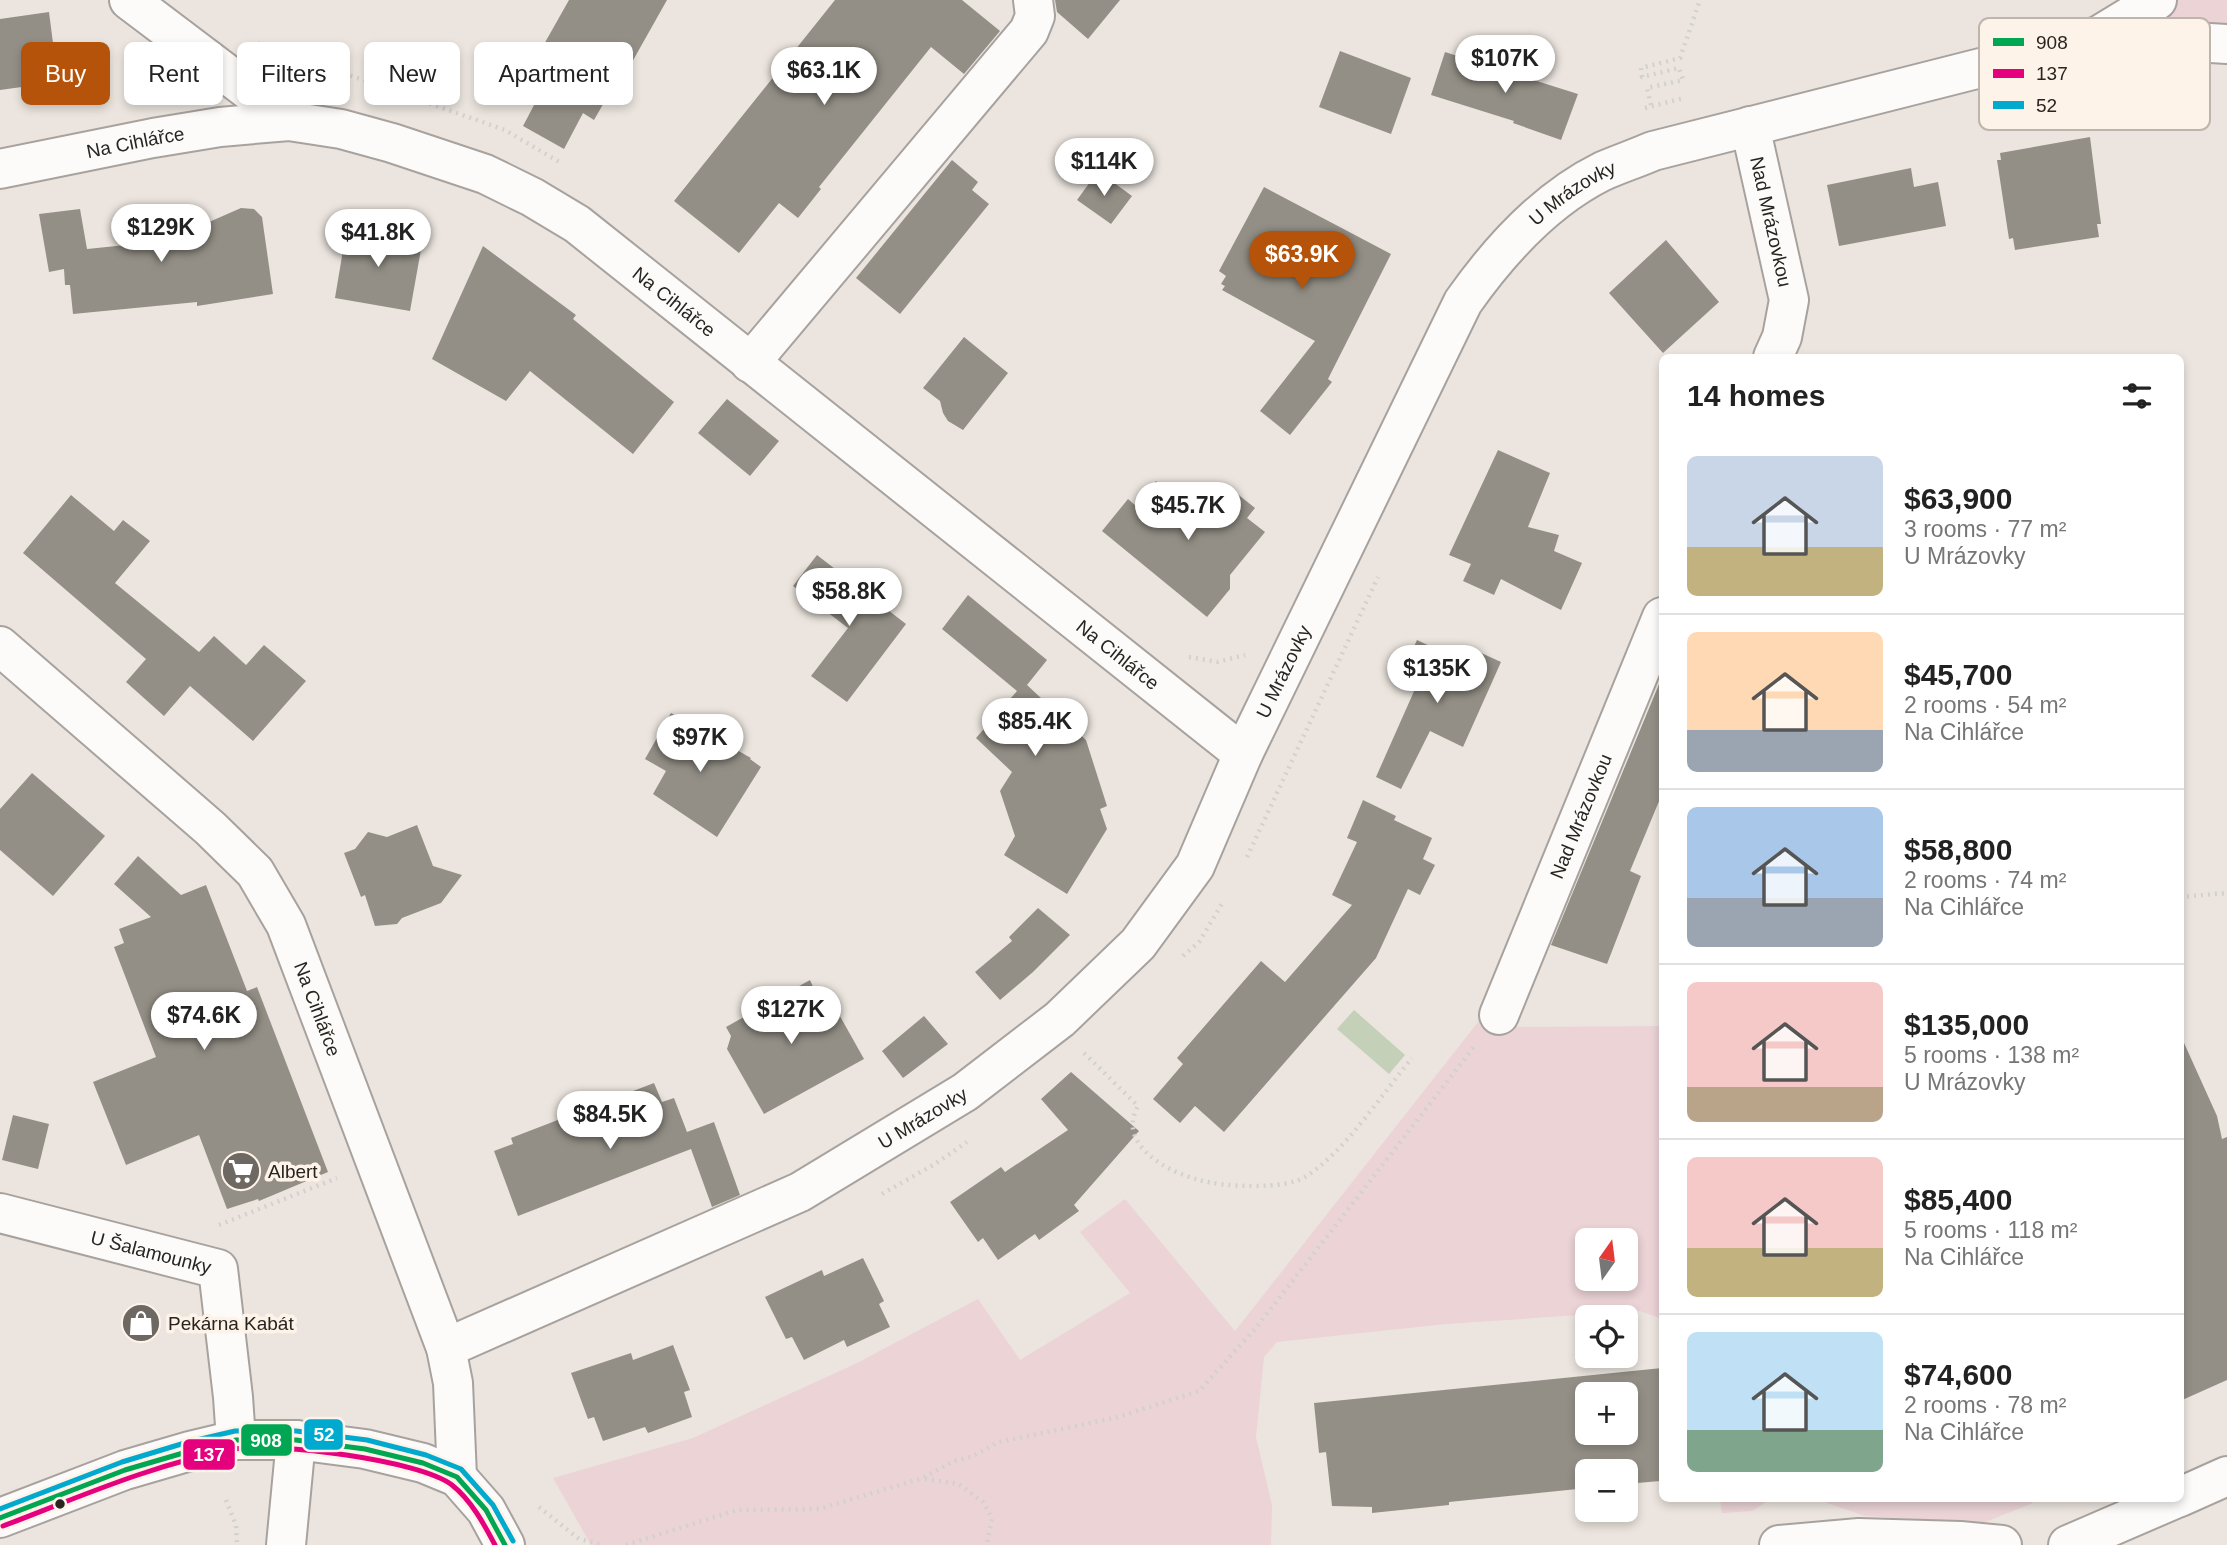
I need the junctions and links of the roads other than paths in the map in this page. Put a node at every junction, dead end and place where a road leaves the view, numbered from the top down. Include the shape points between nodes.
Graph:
1 (129, 0) edge
2 (1033, 0) edge
3 (2157, 0) edge
4 (2128, 18) edge
5 (1979, 68) edge
6 (289, 121) junction
7 (1750, 126) junction
8 (0, 169) edge
9 (1774, 354) edge
10 (750, 363) junction
11 (1659, 624) edge
12 (0, 646) edge
13 (1243, 754) junction
14 (1499, 1015) road end
15 (0, 1213) edge
16 (446, 1348) junction
17 (236, 1440) junction
18 (296, 1440) junction
19 (2227, 1476) edge
20 (457, 1477) junction
21 (2184, 1495) edge
22 (2167, 1502) edge
23 (0, 1518) edge
24 (286, 1545) edge
25 (505, 1545) edge
26 (1779, 1545) edge
27 (2002, 1545) edge
28 (2068, 1545) edge

1 - 6 street
2 - 10 street via 1035,16 1029,32
3 - 4 street, U Mrázovky
5 - 7 street, U Mrázovky
6 - 8 street, Na Cihlářce via 153,138
6 - 10 street, Na Cihlářce via 392,143 485,174 532,197 577,224
7 - 9 street, Nad Mrázovkou via 1789,300
7 - 13 street, U Mrázovky via 1653,151 1602,172 1554,203 1482,275 1463,302
10 - 13 street, Na Cihlářce
11 - 14 street, Nad Mrázovkou
12 - 16 street, Na Cihlářce via 255,872 286,925
13 - 16 street, U Mrázovky via 1195,866 1138,944 1060,1018 965,1092 800,1192
15 - 17 street, U Šalamounky via 218,1269
16 - 20 street, Na Cihlářce via 453,1383
17 - 18 street
17 - 23 street via 125,1470
18 - 20 street via 365,1449
18 - 24 street
19 - 21 street
20 - 25 street via 485,1510
22 - 28 street
26 - 27 street via 1859,1538

